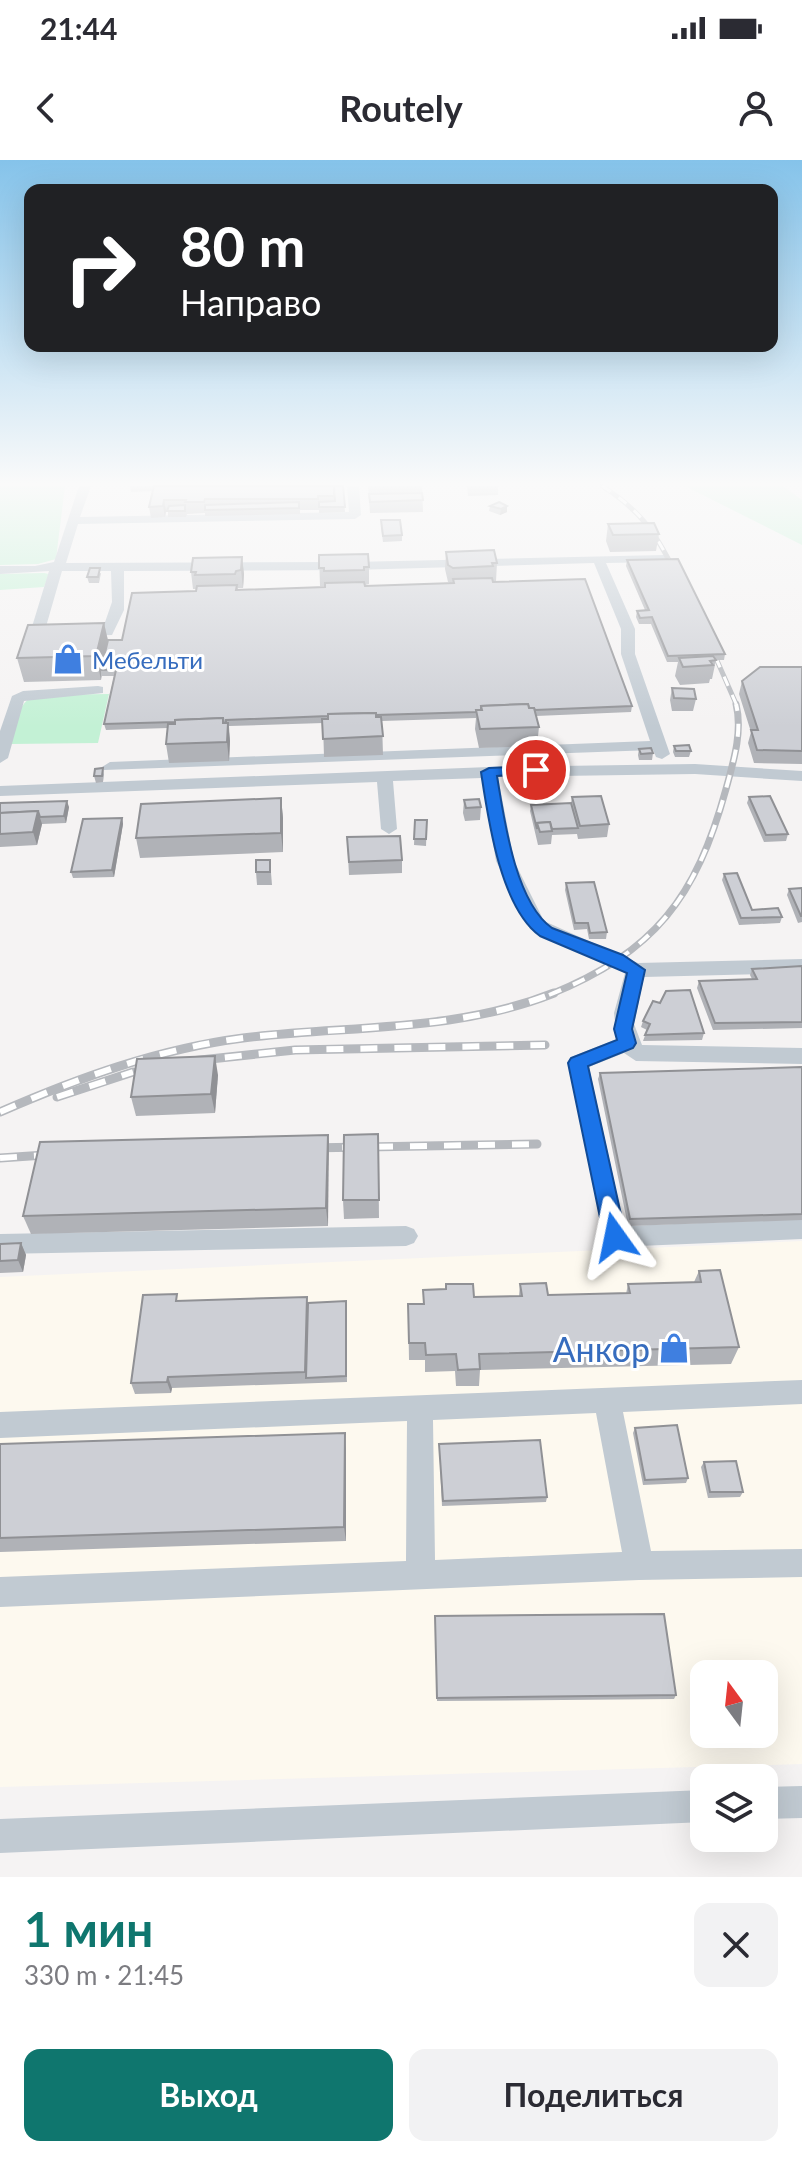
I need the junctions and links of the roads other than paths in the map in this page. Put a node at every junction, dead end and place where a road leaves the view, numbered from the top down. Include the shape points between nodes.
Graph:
1 (56, 566) edge
2 (290, 566) edge
3 (601, 566) edge
4 (53, 568) junction
5 (117, 569) junction
6 (0, 570) edge
7 (98, 690) dead end
8 (658, 745) junction
9 (0, 758) edge
10 (110, 767) dead end
11 (668, 769) junction
12 (489, 772) junction
13 (385, 776) junction
14 (802, 776) edge
15 (0, 791) edge
16 (389, 829) dead end
17 (802, 966) edge
18 (636, 970) junction
19 (627, 1043) junction
20 (802, 1056) edge
21 (802, 1229) edge
22 (406, 1236) dead end
23 (0, 1244) edge
24 (802, 1392) edge
25 (607, 1400) junction
26 (420, 1410) junction
27 (0, 1425) edge
28 (802, 1563) edge
29 (639, 1566) junction
30 (421, 1577) junction
31 (0, 1592) edge
32 (802, 1802) edge
33 (778, 1803) edge
34 (690, 1807) edge
35 (0, 1836) edge

1 - 4 street
2 - 5 street
3 - 8 street via 628,629 628,654
4 - 5 street
4 - 5 street via 41,634 107,632 120,588
4 - 6 street
7 - 9 street via 17,699
8 - 10 street
8 - 11 street
11 - 12 street
11 - 14 street
12 - 13 street
12 - 18 street via 505,861 537,925
13 - 15 street
13 - 16 street
17 - 18 street
18 - 19 street via 623,1029
19 - 20 street via 636,1053
19 - 21 street via 578,1063 615,1237
22 - 23 street
24 - 25 street
25 - 26 street
25 - 29 street
26 - 27 street
26 - 30 street
28 - 29 street
29 - 30 street
30 - 31 street
32 - 33 street
34 - 35 street

